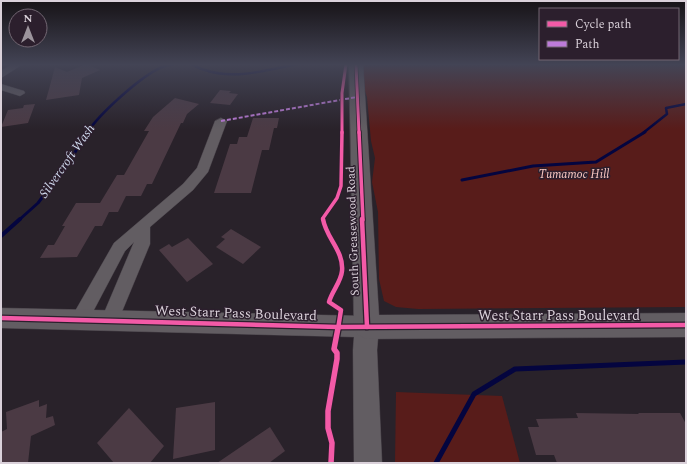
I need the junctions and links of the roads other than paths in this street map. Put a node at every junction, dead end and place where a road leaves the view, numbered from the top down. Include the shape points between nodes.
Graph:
1 (357, 86) edge
2 (1, 87) edge
3 (20, 93) dead end
4 (221, 121) dead end
5 (143, 225) junction
6 (110, 263) junction
7 (133, 263) junction
8 (1, 318) edge
9 (80, 319) junction
10 (110, 320) junction
11 (686, 325) edge
12 (367, 327) junction
13 (368, 463) edge

1 - 12 main road, South Greasewood Road
2 - 3 street
4 - 5 street via 203,169 188,187
5 - 6 street via 119,247
5 - 7 street via 142,244
6 - 7 street
6 - 9 street
7 - 10 street
8 - 9 street, West Starr Pass Boulevard
9 - 10 street, West Starr Pass Boulevard
10 - 12 street, West Starr Pass Boulevard
11 - 12 main road, West Starr Pass Boulevard
12 - 13 street, South Greasewood Road

